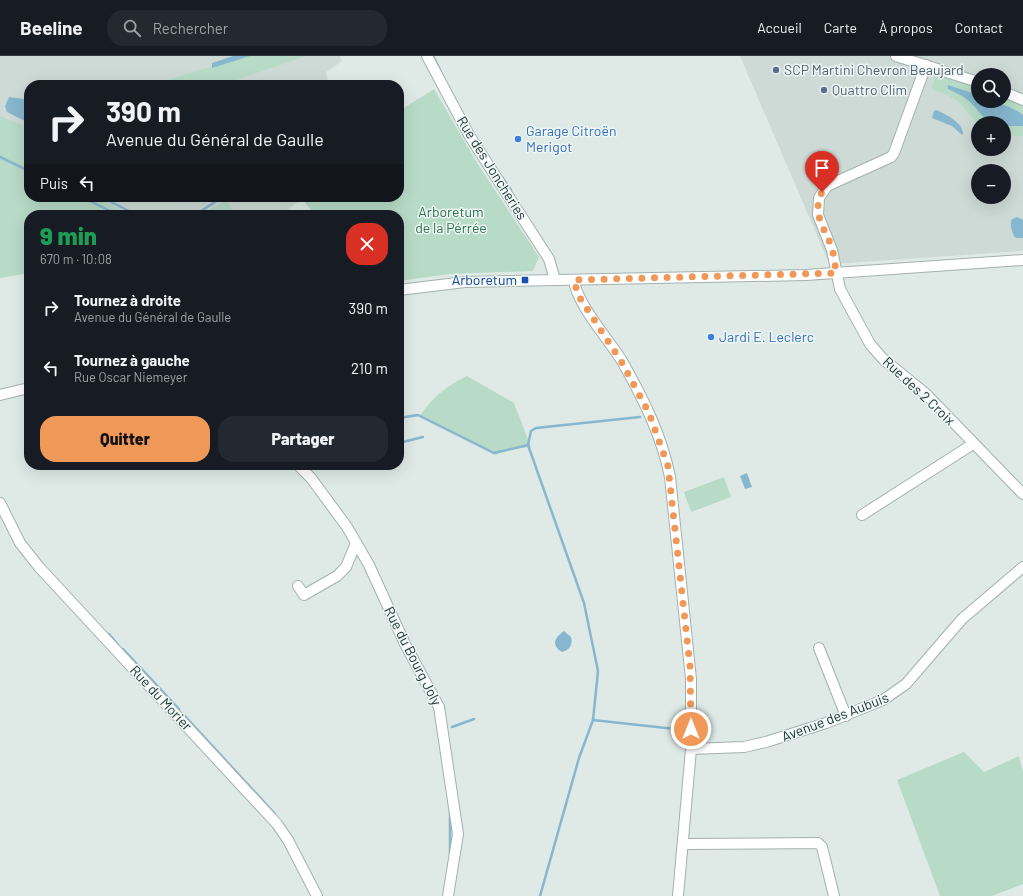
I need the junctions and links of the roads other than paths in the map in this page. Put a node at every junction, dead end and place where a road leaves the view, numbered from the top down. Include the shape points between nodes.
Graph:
1 (427, 56) edge
2 (896, 56) edge
3 (926, 65) junction
4 (971, 80) edge
5 (1011, 95) edge
6 (1023, 100) edge
7 (1023, 260) edge
8 (836, 273) junction
9 (555, 280) junction
10 (574, 280) junction
11 (404, 289) edge
12 (24, 389) edge
13 (0, 395) edge
14 (973, 444) junction
15 (303, 470) edge
16 (1023, 494) edge
17 (0, 503) edge
18 (862, 515) dead end
19 (356, 543) junction
20 (1023, 567) edge
21 (298, 586) dead end
22 (819, 648) dead end
23 (846, 716) junction
24 (691, 749) junction
25 (683, 844) junction
26 (317, 896) edge
27 (448, 896) edge
28 (678, 896) edge
29 (834, 896) edge

1 - 9 street, Rue des Joncheries via 469,135 549,258
2 - 3 street
3 - 4 street
3 - 8 street, Rue des 2 Croix via 891,158 827,186 819,198 818,215 832,250
5 - 6 street
7 - 8 street
8 - 10 street
8 - 14 street, Rue des 2 Croix via 840,289 870,344 883,359 926,394
9 - 10 street
9 - 11 street via 465,282
10 - 24 street via 578,295 621,361 649,413 668,466 691,679
12 - 13 street
14 - 16 street, Rue des 2 Croix
14 - 18 street
15 - 19 street, Rue du Bourg Joly via 347,527
17 - 26 street, Rue du Morier via 20,543 39,567 276,824 288,840
19 - 21 street via 346,567 337,576 304,595
19 - 27 street, Rue du Bourg Joly via 441,714 458,834
20 - 23 street, Avenue des Aubuis via 962,619 906,684 883,700
22 - 23 street
23 - 24 street, Avenue des Aubuis via 766,742 721,749
24 - 25 street
25 - 28 street
25 - 29 street via 818,843 822,847

